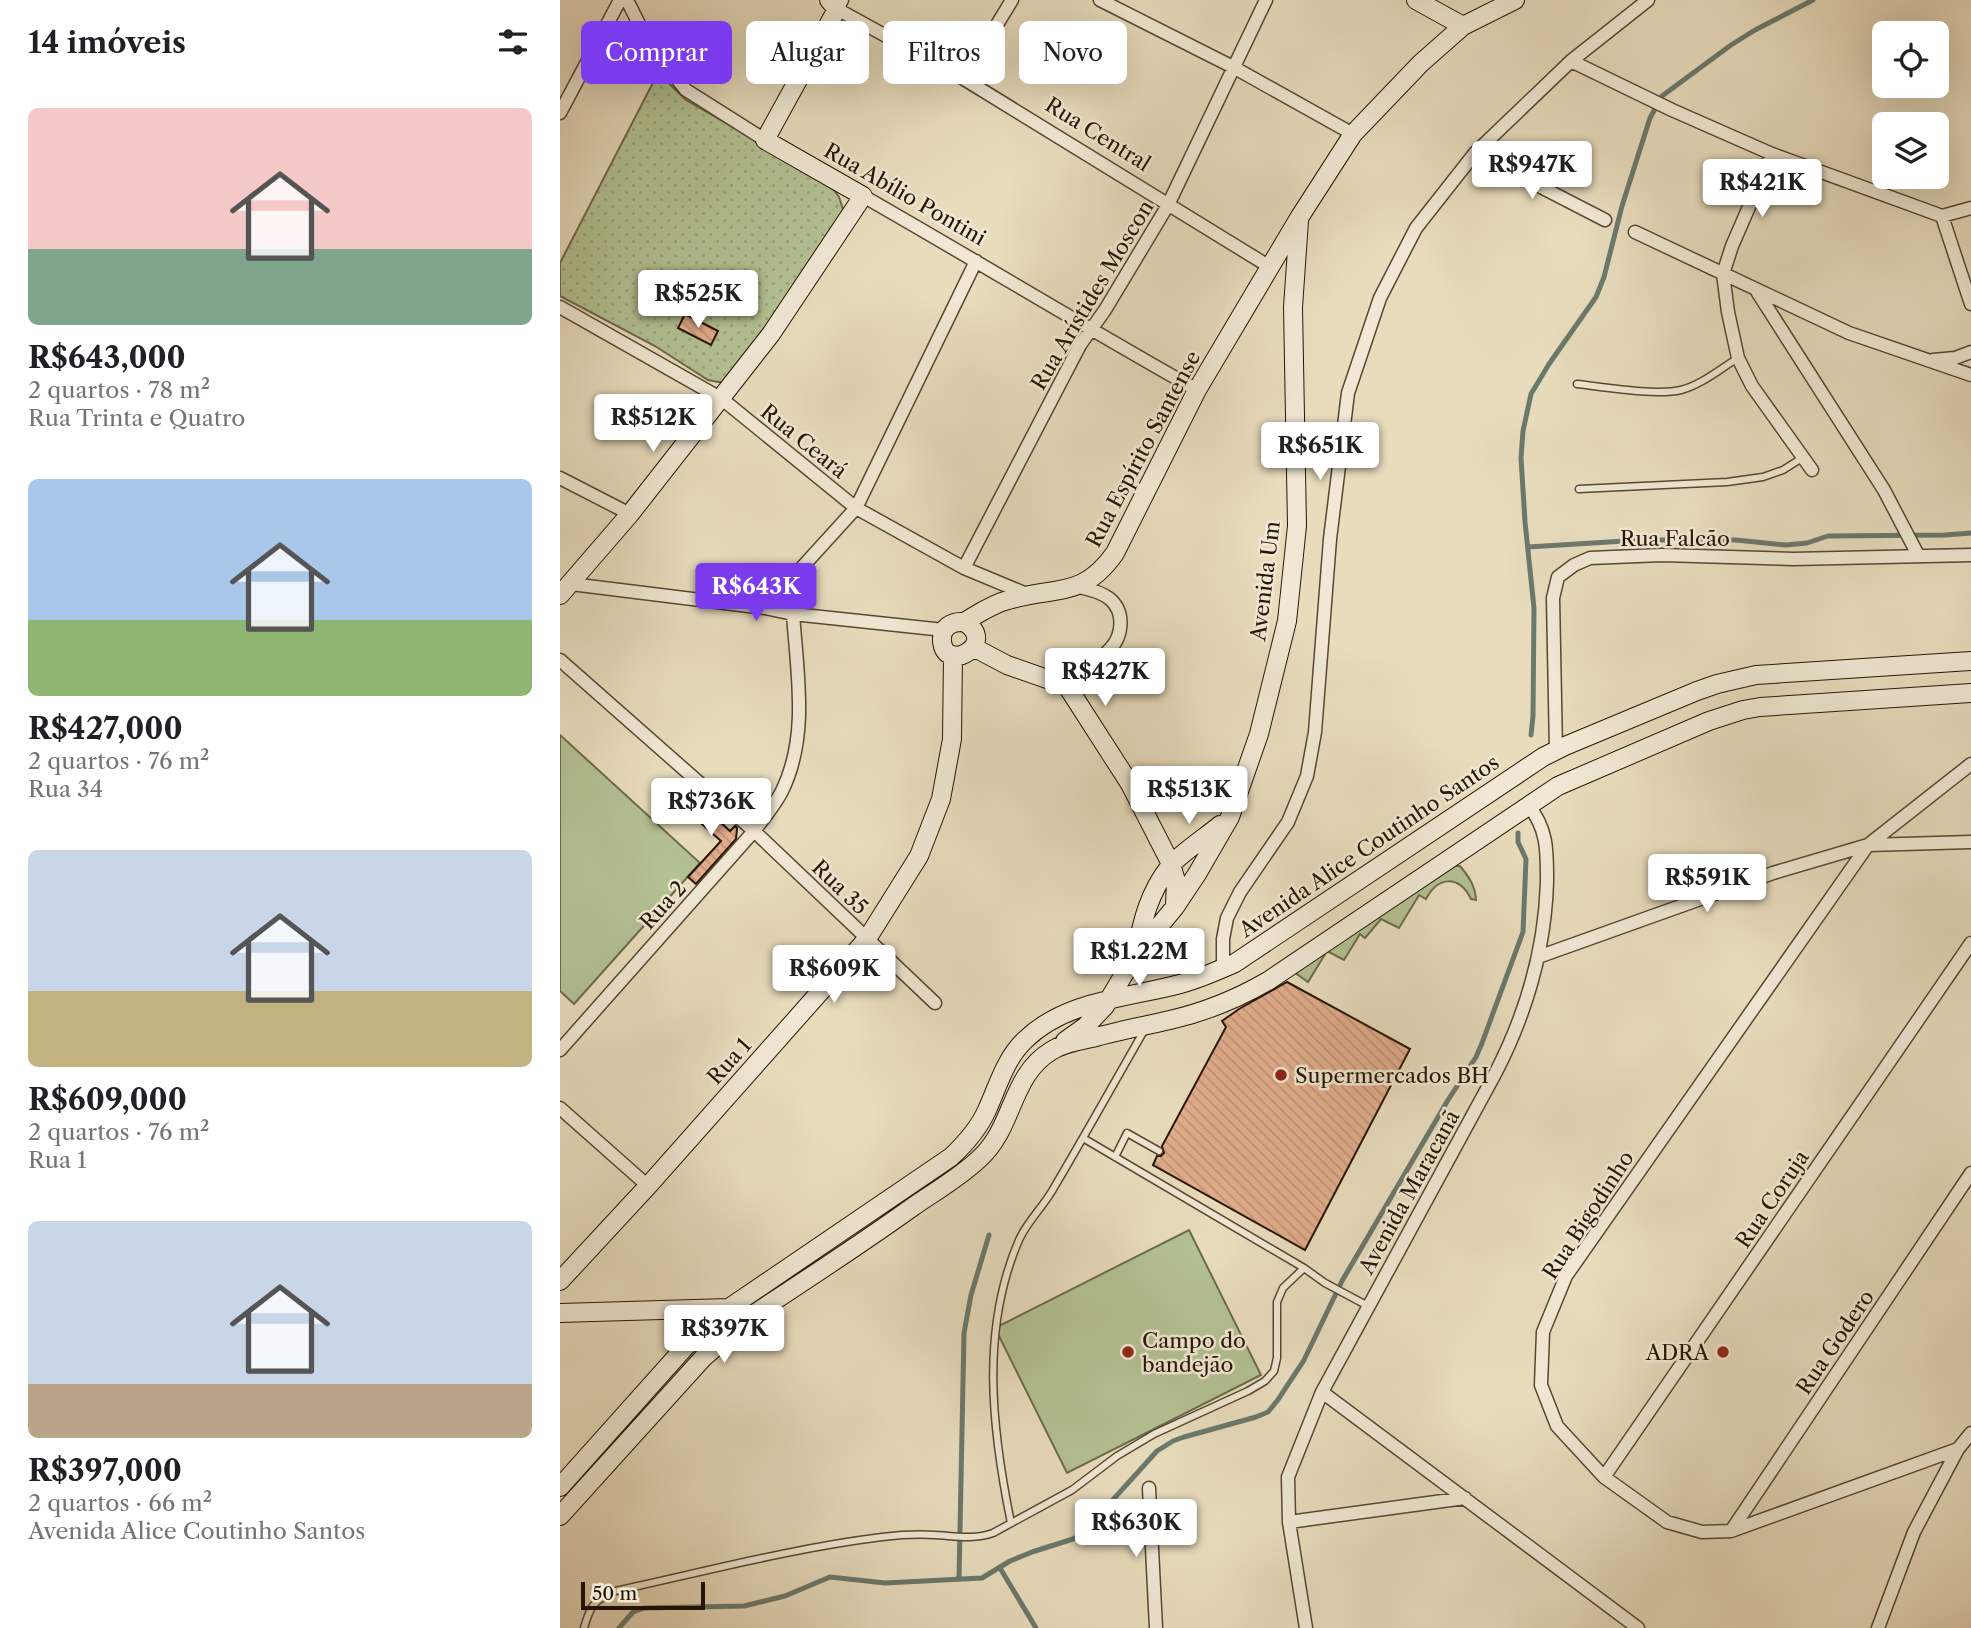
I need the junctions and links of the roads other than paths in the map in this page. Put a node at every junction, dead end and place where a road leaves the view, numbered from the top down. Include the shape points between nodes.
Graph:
1 (620, 0) edge
2 (627, 0) edge
3 (1012, 0) edge
4 (1100, 0) edge
5 (1266, 0) edge
6 (1416, 0) edge
7 (1515, 0) edge
8 (1648, 0) edge
9 (836, 3) edge
10 (999, 21) edge
11 (1463, 26) junction
12 (883, 31) edge
13 (1570, 61) junction
14 (1233, 67) junction
15 (972, 84) edge
16 (560, 113) edge
17 (1353, 134) junction
18 (765, 140) junction
19 (1475, 153) junction
20 (1772, 154) junction
21 (863, 196) junction
22 (1168, 205) junction
23 (1971, 208) edge
24 (1942, 216) junction
25 (1299, 218) junction
26 (1605, 220) dead end
27 (1635, 232) dead end
28 (976, 261) junction
29 (1270, 267) junction
30 (1723, 274) junction
31 (1757, 291) junction
32 (1971, 304) edge
33 (560, 307) edge
34 (1090, 330) junction
35 (1971, 352) edge
36 (1738, 358) junction
37 (1930, 360) junction
38 (1971, 375) edge
39 (1577, 384) dead end
40 (1197, 390) junction
41 (722, 399) junction
42 (1802, 458) junction
43 (1812, 470) dead end
44 (560, 478) edge
45 (1579, 489) dead end
46 (856, 508) junction
47 (630, 513) junction
48 (1918, 555) junction
49 (1971, 555) edge
50 (964, 568) junction
51 (1079, 587) junction
52 (565, 589) edge
53 (1029, 595) junction
54 (765, 608) junction
55 (793, 614) junction
56 (964, 622) junction
57 (944, 630) junction
58 (973, 648) junction
59 (953, 655) junction
60 (560, 660) edge
61 (1971, 661) edge
62 (1067, 686) junction
63 (1971, 694) edge
64 (1556, 751) junction
65 (1971, 764) edge
66 (1528, 805) junction
67 (1230, 817) junction
68 (754, 831) junction
69 (1971, 842) edge
70 (1868, 845) junction
71 (1171, 864) junction
72 (1175, 907) junction
73 (867, 939) junction
74 (1971, 944) edge
75 (1136, 954) junction
76 (1538, 957) junction
77 (1223, 968) junction
78 (1109, 1000) junction
79 (935, 1003) dead end
80 (1148, 1024) junction
81 (1054, 1049) junction
82 (560, 1050) edge
83 (560, 1108) edge
84 (1083, 1138) junction
85 (1160, 1151) dead end
86 (1115, 1157) junction
87 (1971, 1174) edge
88 (649, 1186) junction
89 (1304, 1268) junction
90 (560, 1281) edge
91 (1368, 1306) junction
92 (729, 1308) junction
93 (560, 1313) edge
94 (740, 1325) junction
95 (1322, 1392) junction
96 (1971, 1433) edge
97 (1958, 1449) junction
98 (1604, 1478) junction
99 (560, 1487) edge
100 (1149, 1488) dead end
101 (1465, 1498) junction
102 (560, 1516) edge
103 (1289, 1522) junction
104 (1011, 1523) junction
105 (1731, 1531) junction
106 (1635, 1627) edge
107 (584, 1628) edge
108 (1156, 1628) edge
109 (1306, 1628) edge
110 (1878, 1628) edge

1 - 16 street
2 - 18 street, Rua Abílio Pontini via 651,47 686,90
3 - 10 street
4 - 14 street
5 - 14 street, Rua Arístides Moscon
6 - 11 street
7 - 11 street, Rua Espírito Santense
8 - 13 street
9 - 12 street, Rua Central
9 - 18 street
11 - 17 street, Rua Espírito Santense
13 - 19 street
13 - 20 street
14 - 17 street
14 - 22 street, Rua Arístides Moscon
15 - 22 street, Rua Central
17 - 25 street, Rua Espírito Santense
18 - 21 street, Rua Abílio Pontini
19 - 26 street
19 - 77 street via 1416,228 1380,298 1348,393 1307,776 1288,822 1227,918
20 - 24 street
20 - 30 street
21 - 28 street, Rua Abílio Pontini
21 - 41 street
22 - 29 street, Rua Central
22 - 34 street, Rua Arístides Moscon
23 - 24 street
24 - 32 street
25 - 29 street, Rua Espírito Santense
25 - 67 street, Avenida Um via 1293,307 1297,526 1287,621 1259,734
27 - 30 street
28 - 34 street, Rua Abílio Pontini
28 - 46 street
29 - 40 street, Rua Espírito Santense
30 - 31 street
30 - 36 street
31 - 37 street via 1849,333
31 - 48 street via 1884,490
33 - 41 street, Rua Ceará
34 - 40 street, Rua Abílio Pontini
34 - 50 street, Rua Arístides Moscon
35 - 37 street
36 - 39 lane via 1679,391
36 - 42 street
37 - 38 street
40 - 51 street, Rua Espírito Santense via 1115,553 1092,580
41 - 46 street, Rua Ceará
41 - 47 street
42 - 43 street
42 - 45 lane via 1763,477
44 - 47 street
46 - 50 street, Rua Ceará
46 - 54 street
47 - 52 street
48 - 49 street, Rua Falcão
48 - 64 street, Rua Falcão via 1793,559 1650,555 1591,558 1574,565 1558,577 1553,598
50 - 53 street, Rua Ceará
51 - 53 street, Rua Espírito Santense
51 - 62 street via 1112,600 1121,628 1111,649
52 - 54 street
53 - 56 street, Rua Espírito Santense via 1006,600
54 - 55 street
55 - 57 street
55 - 68 street, Rua 2 via 800,710 796,754 782,793
56 - 57 street
56 - 58 street via 975,633
57 - 59 street via 943,645
58 - 59 street via 961,656
58 - 62 street
59 - 73 street, Rua 1 via 952,739 941,799 919,856
60 - 68 street, Rua 35
61 - 64 street, Avenida Alice Coutinho Santos via 1736,678
62 - 71 street via 1130,784
63 - 66 street via 1743,710 1578,776
64 - 77 street, Avenida Alice Coutinho Santos via 1251,954
65 - 70 street
66 - 76 street, Avenida Maracanã via 1544,831 1546,850 1546,897
66 - 80 street via 1259,986 1210,1009
67 - 71 street, Avenida Um
67 - 72 street, Avenida Um
68 - 73 street, Rua 35
68 - 82 street, Rua 2
69 - 70 street
70 - 76 street via 1773,873
70 - 98 street, Rua Bigodinho via 1566,1276 1543,1332 1541,1385 1557,1426
71 - 72 street
71 - 75 street, Avenida Um via 1142,920
72 - 75 street, Avenida Um
73 - 79 street, Rua 35
73 - 88 street, Rua 1
74 - 98 street, Rua Coruja
75 - 78 street, Avenida Um
76 - 91 street, Avenida Maracanã via 1508,1048
77 - 78 street, Avenida Alice Coutinho Santos via 1181,984
78 - 81 street, Avenida Um via 1086,1026
78 - 92 street, Avenida Alice Coutinho Santos via 1050,1021 1026,1039 1009,1059 979,1125 951,1157
80 - 81 street
80 - 84 lane
81 - 94 street via 1025,1077 1002,1130 977,1161
83 - 88 street
84 - 86 lane
84 - 104 lane via 1021,1236 996,1318 994,1413
85 - 86 lane via 1127,1133
86 - 89 lane
87 - 105 street, Rua Godero
88 - 90 street, Rua 1
89 - 91 lane
89 - 104 lane via 1283,1288 1277,1302 1277,1358 1265,1381 1154,1434 1072,1490
91 - 95 street, Avenida Maracanã
92 - 93 street
92 - 94 street
92 - 99 street, Avenida Alice Coutinho Santos via 686,1346
94 - 102 street via 703,1358
95 - 101 street
95 - 103 street, Avenida Maracanã via 1288,1477
96 - 97 street
97 - 105 street, Rua Bigodinho
97 - 110 street via 1914,1532
98 - 105 street, Rua Bigodinho via 1668,1521 1702,1532
100 - 108 street
101 - 103 street
101 - 106 street
103 - 109 street, Avenida Maracanã
104 - 107 lane via 976,1538 872,1538 615,1591 599,1598

